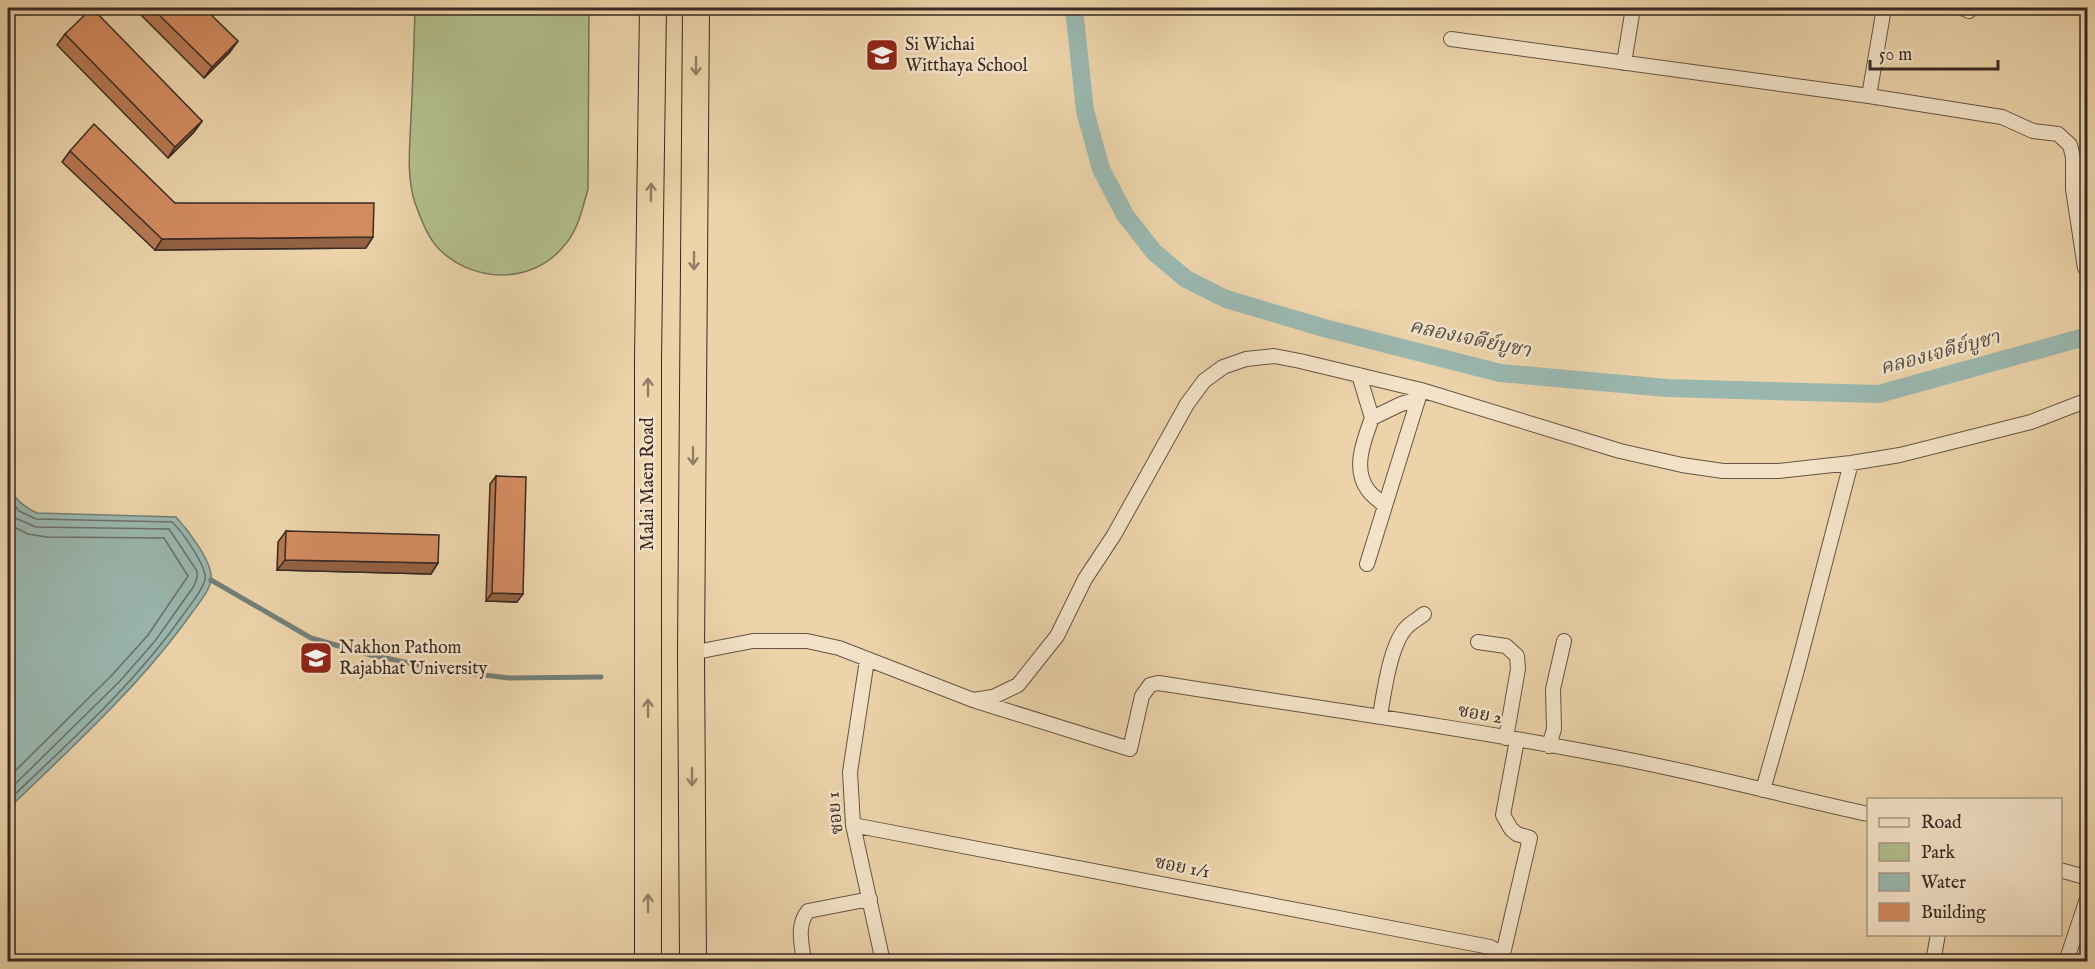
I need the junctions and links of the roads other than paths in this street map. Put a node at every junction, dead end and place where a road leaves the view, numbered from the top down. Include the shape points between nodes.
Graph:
1 (653, 8) edge
2 (696, 8) edge
3 (1633, 8) edge
4 (1884, 8) edge
5 (1451, 39) dead end
6 (1624, 63) junction
7 (1869, 96) junction
8 (2085, 268) dead end
9 (1359, 375) junction
10 (1420, 394) junction
11 (2088, 400) edge
12 (1372, 418) junction
13 (1851, 463) junction
14 (1385, 506) junction
15 (1367, 564) dead end
16 (1424, 614) dead end
17 (1564, 641) dead end
18 (1478, 642) dead end
19 (692, 653) junction
20 (867, 660) junction
21 (973, 700) junction
22 (1380, 716) junction
23 (1511, 739) junction
24 (1550, 746) junction
25 (1763, 790) junction
26 (1867, 814) edge
27 (853, 825) junction
28 (2062, 870) edge
29 (2088, 878) edge
30 (2088, 896) edge
31 (870, 899) junction
32 (1938, 936) edge
33 (1504, 958) edge
34 (648, 962) edge
35 (693, 962) edge
36 (804, 962) edge
37 (883, 962) edge
38 (1933, 962) edge
39 (2066, 962) edge

34 -> 1 highway, Malai Maen Road via 648,358
2 -> 19 highway
3 - 6 street
4 - 7 street
5 - 6 street
6 - 7 street
7 - 8 street via 2002,117 2033,131 2058,134 2070,145 2073,157 2073,189
9 - 10 street
9 - 12 street
9 - 21 street via 1274,356 1223,367 1204,381 1085,579 1058,636 1018,686 993,698
10 - 12 street
10 - 13 street via 1682,465 1723,471 1778,471
10 - 14 street
11 - 13 street via 2031,422 1900,455
12 - 14 street via 1362,447 1360,473 1367,490
13 - 25 street
14 - 15 street
16 - 22 street via 1405,630 1396,647
17 - 24 street via 1552,689 1554,729
18 - 23 street via 1506,646 1517,656
19 - 20 street via 753,641 807,641
19 -> 35 highway
20 - 21 street
20 - 27 street, ซอย 1 via 850,772
21 - 22 street, ซอย 2 via 1130,749 1142,696 1150,685 1158,683
22 - 23 street, ซอย 2
23 - 24 street, ซอย 2
23 - 33 street via 1503,815 1511,830 1530,838
24 - 25 street, ซอย 2
25 - 26 street, ซอย 2
27 - 31 street, ซอย 1
27 - 33 street, ซอย 1/1 via 1490,947
28 - 29 street
30 - 39 street
31 - 36 street via 808,911 802,919 800,934
31 - 37 street, ซอย 1
32 - 38 street

